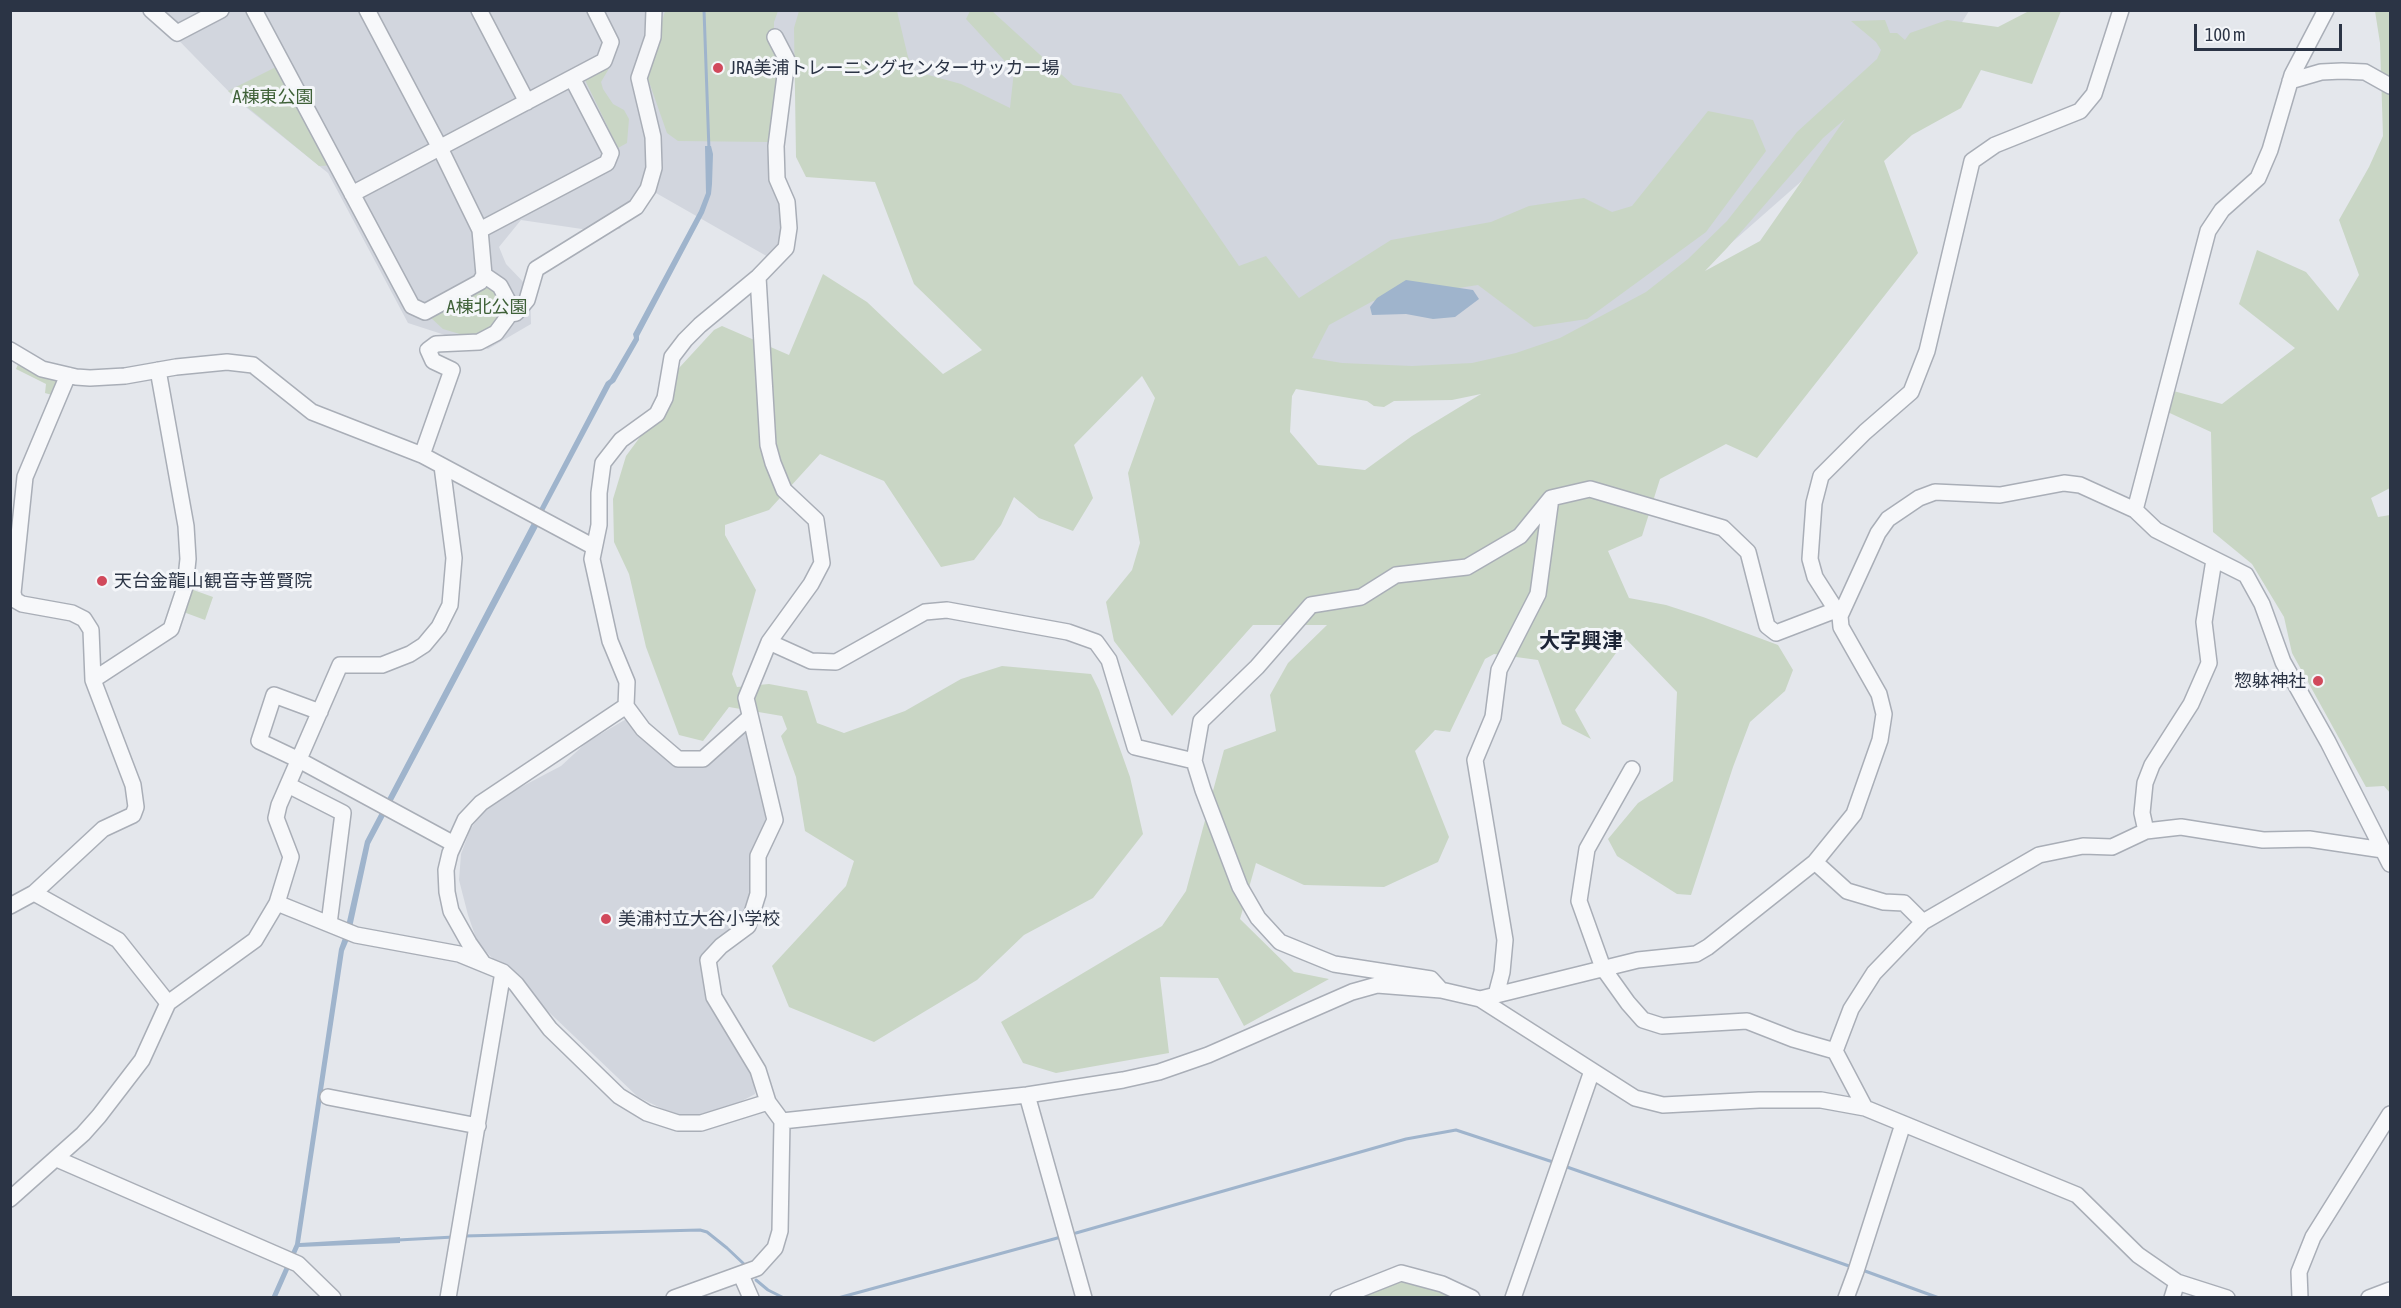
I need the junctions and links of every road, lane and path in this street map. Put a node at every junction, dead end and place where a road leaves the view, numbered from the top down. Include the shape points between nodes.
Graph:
1 (151, 10) edge
2 (221, 10) edge
3 (254, 10) edge
4 (367, 10) edge
5 (479, 10) edge
6 (595, 10) edge
7 (654, 10) edge
8 (2121, 10) edge
9 (2326, 10) edge
10 (775, 37) dead end
11 (572, 78) junction
12 (2290, 81) junction
13 (2391, 86) edge
14 (527, 102) junction
15 (440, 148) junction
16 (352, 194) junction
17 (480, 230) junction
18 (484, 274) junction
19 (758, 277) junction
20 (510, 314) junction
21 (10, 350) edge
22 (158, 370) junction
23 (68, 375) junction
24 (422, 455) junction
25 (442, 466) junction
26 (1551, 498) junction
27 (2135, 510) junction
28 (15, 526) edge
29 (594, 547) junction
30 (2214, 560) junction
31 (1838, 613) junction
32 (769, 642) junction
33 (93, 680) junction
34 (626, 706) junction
35 (320, 712) junction
36 (750, 717) junction
37 (299, 759) junction
38 (1194, 761) junction
39 (1632, 769) dead end
40 (288, 784) junction
41 (2146, 831) junction
42 (454, 844) junction
43 (2387, 857) edge
44 (1815, 862) junction
45 (33, 893) junction
46 (277, 903) junction
47 (10, 906) edge
48 (1923, 922) junction
49 (342, 929) junction
50 (484, 963) junction
51 (1603, 968) junction
52 (503, 972) junction
53 (1440, 990) junction
54 (1496, 994) junction
55 (1480, 999) junction
56 (168, 1003) junction
57 (1835, 1051) junction
58 (1592, 1071) junction
59 (1027, 1095) junction
60 (328, 1097) dead end
61 (768, 1102) junction
62 (1865, 1108) junction
63 (2391, 1114) edge
64 (782, 1121) junction
65 (1903, 1124) junction
66 (478, 1126) junction
67 (57, 1158) junction
68 (10, 1199) edge
69 (741, 1275) junction
70 (2177, 1282) junction
71 (2391, 1290) edge
72 (333, 1298) edge
73 (448, 1298) edge
74 (675, 1298) edge
75 (751, 1298) edge
76 (1084, 1298) edge
77 (1338, 1298) edge
78 (1472, 1298) edge
79 (1513, 1298) edge
80 (1846, 1298) edge
81 (2172, 1298) edge
82 (2226, 1298) edge
83 (2300, 1298) edge
84 (2369, 1298) edge

1 - 2 street via 177,33
3 - 16 street
4 - 15 street
5 - 14 street
6 - 11 street via 611,42 604,61
7 - 20 street via 653,37 639,78 653,137 654,168 648,189 636,207 536,269 527,300 516,313
8 - 31 street via 2094,94 2080,111 1995,145 1972,161 1927,351 1911,392 1821,476 1814,502 1810,559 1815,577
9 - 12 street
10 - 19 street via 787,60 776,146 777,179 786,202 789,228 786,248
11 - 14 street
11 - 17 street via 611,153 607,163
12 - 13 street via 2342,70 2365,72
12 - 27 street via 2258,178 2222,210 2208,231
14 - 15 street
15 - 16 street
15 - 17 street
16 - 18 street via 412,306 425,312 480,282
17 - 18 street
18 - 20 street via 500,285
19 - 29 street via 686,340 672,357 657,414 621,440 603,463
19 - 32 street via 768,445 784,490 816,520 822,563
20 - 24 street via 496,333 479,342 436,344 428,351 433,361 452,370
21 - 23 street via 42,369
22 - 23 street via 90,378
22 - 24 street via 227,362 253,365 312,412
22 - 33 street via 186,526 185,586 171,629
23 - 28 street via 25,477
24 - 25 street
25 - 29 street
25 - 35 street via 454,558 450,604 440,627 417,650 382,665 340,665
26 - 31 street via 1590,489 1723,528 1748,552 1767,626 1776,633
26 - 38 street via 1520,536 1467,567 1396,575 1361,597 1311,605 1257,667 1201,721
26 - 54 street via 1538,594 1499,670 1493,717 1475,760 1505,940
27 - 30 street via 2156,530
27 - 31 street via 2080,485 2064,483 2000,495 1935,492 1888,519
28 - 33 street via 15,600 84,619 91,630
29 - 34 street via 592,560 610,641 627,682
30 - 41 street via 2204,622 2209,663 2191,704 2152,765 2145,783 2142,813
30 - 43 street via 2246,575 2262,604 2283,662
31 - 44 street via 1841,627 1879,694 1884,714 1874,758 1854,814
32 - 36 street via 746,698
32 - 38 street via 811,661 836,662 925,612 947,610 1068,632 1096,642 1109,660 1135,747
33 - 45 street via 133,785 136,807 133,815 104,829
34 - 36 street via 643,729 678,759 703,759
34 - 42 street via 481,803 465,820
35 - 37 street
35 - 37 street via 274,695 259,741
36 - 61 street via 775,820 758,856 758,894 748,926 708,960 714,997 758,1070
37 - 40 street
37 - 42 street
38 - 53 street via 1240,887 1258,918 1280,942 1334,964 1431,979
39 - 51 street via 1587,849 1579,902
40 - 46 street via 276,818 291,857
40 - 49 street via 343,813
41 - 43 street via 2181,827 2263,840 2309,839
41 - 48 street via 2112,847 2083,846 2039,855
42 - 50 street via 446,870 451,911
44 - 48 street via 1847,891 1884,902 1904,903
44 - 51 street via 1696,954
45 - 47 street
45 - 56 street via 118,940
46 - 49 street
46 - 56 street via 255,940
48 - 57 street via 1874,973 1851,1010
49 - 50 street
50 - 52 street
51 - 54 street
51 - 57 street via 1643,1020 1662,1026 1748,1021
52 - 61 street via 549,1029 619,1096 647,1113 678,1123 701,1123
52 - 66 street
53 - 55 street
53 - 59 street via 1377,985 1360,989 1208,1056 1159,1072
54 - 55 street
55 - 58 street
56 - 67 street via 142,1060 83,1134
57 - 62 street
58 - 62 street via 1635,1098 1663,1105 1821,1100
58 - 79 street
59 - 64 street
59 - 76 street
60 - 66 street
61 - 64 street
62 - 65 street
63 - 83 street via 2313,1237 2300,1272
64 - 69 street via 780,1231 775,1248 757,1268
65 - 70 street via 2076,1195 2138,1255
65 - 80 street
66 - 73 street
67 - 68 street
67 - 72 street via 298,1264
69 - 74 street
69 - 75 street
70 - 81 street
70 - 82 street
71 - 84 street
77 - 78 street via 1401,1273 1442,1284

